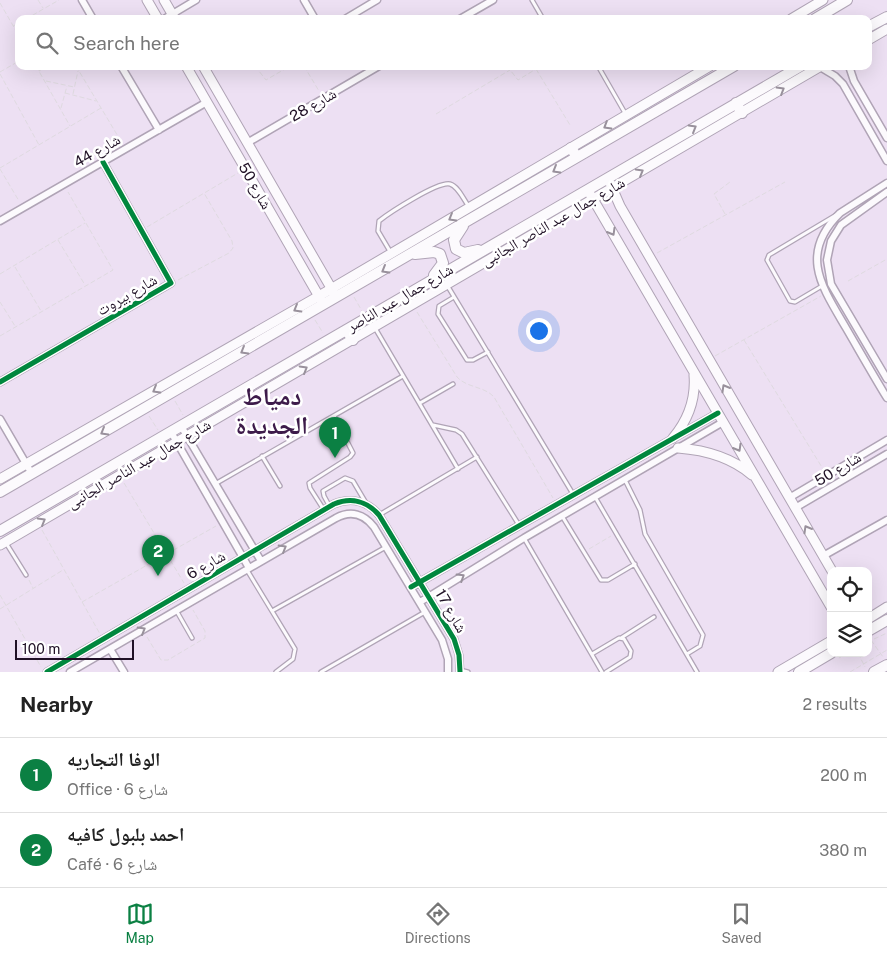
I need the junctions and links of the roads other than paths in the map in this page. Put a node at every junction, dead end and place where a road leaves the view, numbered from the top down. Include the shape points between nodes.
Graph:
1 (82, 0) edge
2 (147, 0) edge
3 (164, 0) edge
4 (196, 0) edge
5 (304, 0) edge
6 (377, 0) edge
7 (493, 0) edge
8 (532, 0) edge
9 (823, 0) edge
10 (847, 0) edge
11 (812, 3) edge
12 (834, 3) edge
13 (91, 15) edge
14 (156, 15) edge
15 (169, 15) edge
16 (173, 15) edge
17 (313, 15) edge
18 (352, 15) edge
19 (467, 15) edge
20 (540, 15) edge
21 (796, 15) edge
22 (817, 15) edge
23 (821, 15) edge
24 (887, 16) edge
25 (872, 25) edge
26 (887, 29) edge
27 (872, 38) edge
28 (123, 70) edge
29 (188, 70) edge
30 (205, 70) edge
31 (372, 70) edge
32 (600, 70) edge
33 (703, 70) edge
34 (727, 70) edge
35 (794, 70) edge
36 (816, 70) edge
37 (825, 70) edge
38 (850, 70) edge
39 (207, 102) junction
40 (736, 103) junction
41 (871, 110) junction
42 (742, 113) junction
43 (626, 115) junction
44 (861, 116) junction
45 (159, 130) junction
46 (887, 138) edge
47 (247, 143) junction
48 (571, 148) junction
49 (577, 157) junction
50 (887, 161) edge
51 (103, 162) junction
52 (609, 177) junction
53 (887, 183) edge
54 (612, 188) junction
55 (887, 192) edge
56 (590, 194) junction
57 (469, 208) junction
58 (840, 213) junction
59 (0, 221) edge
60 (464, 223) junction
61 (487, 248) junction
62 (391, 254) junction
63 (410, 255) junction
64 (426, 283) junction
65 (447, 285) junction
66 (822, 286) junction
67 (334, 293) junction
68 (454, 297) junction
69 (322, 301) junction
70 (375, 328) junction
71 (346, 330) junction
72 (352, 340) junction
73 (488, 352) junction
74 (694, 372) junction
75 (403, 376) junction
76 (887, 379) edge
77 (0, 382) edge
78 (453, 384) dead end
79 (887, 398) edge
80 (420, 403) junction
81 (718, 413) junction
82 (334, 416) junction
83 (0, 419) edge
84 (723, 422) junction
85 (184, 424) junction
86 (432, 425) junction
87 (166, 434) junction
88 (187, 436) junction
89 (673, 438) junction
90 (887, 440) edge
91 (176, 442) junction
92 (678, 448) junction
93 (887, 454) edge
94 (262, 456) junction
95 (477, 458) junction
96 (26, 464) junction
97 (458, 469) junction
98 (32, 474) junction
99 (0, 479) edge
100 (625, 479) junction
101 (757, 480) junction
102 (215, 484) junction
103 (280, 486) dead end
104 (0, 492) edge
105 (574, 494) junction
106 (595, 496) junction
107 (789, 498) junction
108 (368, 505) junction
109 (327, 508) junction
110 (795, 508) junction
111 (379, 515) junction
112 (562, 516) junction
113 (887, 520) edge
114 (13, 523) junction
115 (519, 526) junction
116 (0, 527) edge
117 (0, 531) edge
118 (524, 538) junction
119 (248, 539) junction
120 (3, 544) edge
121 (236, 546) junction
122 (386, 546) junction
123 (254, 551) junction
124 (823, 556) junction
125 (242, 558) junction
126 (261, 561) junction
127 (635, 564) junction
128 (830, 567) edge
129 (248, 569) junction
130 (26, 575) road end
131 (420, 582) junction
132 (411, 587) junction
133 (428, 597) junction
134 (827, 600) edge
135 (420, 602) junction
136 (887, 608) edge
137 (176, 610) junction
138 (272, 611) junction
139 (426, 612) junction
140 (654, 617) dead end
141 (872, 617) edge
142 (887, 620) edge
143 (872, 632) edge
144 (192, 638) dead end
145 (622, 638) junction
146 (827, 643) edge
147 (110, 648) junction
148 (592, 654) junction
149 (687, 654) junction
150 (827, 655) edge
151 (70, 659) junction
152 (885, 662) edge
153 (73, 670) edge
154 (460, 671) edge
155 (46, 672) edge
156 (124, 672) edge
157 (276, 672) edge
158 (321, 672) edge
159 (448, 672) edge
160 (468, 672) edge
161 (604, 672) edge
162 (697, 672) edge
163 (778, 672) edge
164 (799, 672) edge
165 (874, 672) edge

1 - 13 street
2 - 14 main road
3 - 15 main road
4 - 16 street
5 - 17 street
6 - 18 street
7 - 19 street
8 - 20 lane
9 - 11 main road
10 - 12 main road
11 - 21 main road
11 - 22 main road
12 - 23 main road
24 - 25 main road
26 - 27 main road
28 - 45 street
29 - 39 main road, شارع 50
30 - 47 main road, شارع 50
31 - 47 street, شارع 28
32 - 43 lane
33 - 43 main road
34 - 49 main road
35 - 40 main road, شارع جمال عبد الناصر
42 -> 36 main road, شارع جمال عبد الناصر الجانبى
37 - 44 street via 841,81
38 - 41 street
39 - 45 street, شارع 44
39 - 69 main road, شارع 50
40 - 42 main road
52 -> 40 main road, شارع جمال عبد الناصر
41 - 44 street
41 - 46 street
54 -> 42 main road, شارع جمال عبد الناصر الجانبى
43 -> 48 main road
44 - 50 street
45 - 51 street, شارع 44
47 - 67 main road, شارع 50
48 - 49 main road
48 - 57 main road
49 -> 60 main road
51 - 59 street, شارع 44
51 - 77 street, شارع بيروت via 170,279 169,285
52 - 54 main road
52 - 56 main road, شارع جمال عبد الناصر
53 - 58 street
54 - 56 main road, شارع جمال عبد الناصر الجانبى
107 -> 54 main road
55 - 76 street via 841,225 830,241 827,260 831,284
56 - 61 main road, شارع جمال عبد الناصر
56 - 65 main road, شارع جمال عبد الناصر الجانبى
56 -> 74 main road
57 -> 62 main road
57 - 62 lane via 455,186 447,183 436,186 379,221 378,231
58 - 66 street via 828,226 818,247 817,268
58 - 66 lane via 767,258 790,301 795,302
60 - 61 main road via 454,240 456,249 464,253
60 - 63 main road
61 - 64 main road, شارع جمال عبد الناصر
62 - 67 main road
63 - 64 main road via 434,252 442,257 442,266
63 -> 67 main road via 350,290
64 - 71 main road, شارع جمال عبد الناصر
65 - 68 lane
65 - 70 main road, شارع جمال عبد الناصر الجانبى
66 - 79 street
67 - 69 main road
68 - 73 lane
68 - 73 lane via 439,306 438,314 467,360
69 -> 96 main road
69 -> 98 main road via 311,312
70 - 72 main road, شارع جمال عبد الناصر الجانبى
70 - 75 lane
71 - 72 main road
71 - 85 main road, شارع جمال عبد الناصر
88 -> 72 main road, شارع جمال عبد الناصر الجانبى
73 - 105 lane
74 - 81 main road
74 - 89 main road via 691,407
75 - 80 lane
75 - 82 lane
78 - 80 lane
80 - 86 lane
81 - 84 main road
81 - 89 street
82 - 94 lane
82 - 109 lane via 353,453 310,482 310,488
83 - 96 street
84 - 92 street
84 -> 101 main road
85 - 87 main road, شارع جمال عبد الناصر
85 - 88 street
86 - 95 lane via 459,431
86 - 97 lane
87 - 91 street
87 - 114 main road, شارع جمال عبد الناصر
88 - 91 main road, شارع جمال عبد الناصر الجانبى
88 - 102 street
89 - 105 street
90 - 107 street, شارع 50
120 -> 91 main road, شارع جمال عبد الناصر الجانبى
91 - 121 street
92 - 100 street
92 - 101 main road via 721,456
93 - 110 street, شارع 50
94 - 102 lane
94 - 103 lane
95 - 97 lane
95 - 115 lane
96 - 98 street
96 - 99 main road
97 - 111 lane
98 - 104 main road
100 - 106 street
100 - 149 lane via 640,510 645,534 703,636 700,646
101 - 134 main road
102 - 119 street
105 - 115 street
106 - 112 street
106 - 127 lane
107 - 110 main road
108 - 109 street, شارع 6 via 349,500
108 - 109 lane via 353,481 345,478 323,491
108 - 111 street
109 - 123 street, شارع 6
124 -> 110 main road
111 - 131 street, شارع 17
112 - 118 street
112 - 127 lane via 603,581
113 - 124 street
114 - 116 main road
114 - 117 main road, شارع جمال عبد الناصر
115 - 131 street
133 -> 118 street
118 - 148 lane
119 - 121 street
119 - 123 street
120 - 130 lane
121 - 125 street
126 -> 122 street, شارع 6 via 348,513 369,520
122 - 132 street, شارع 17
122 - 138 lane
123 - 125 street, شارع 6
123 - 126 street
124 - 128 main road
125 - 129 street
125 - 151 street, شارع 6
126 - 129 street, شارع 6
127 - 149 lane
129 - 137 street, شارع 6
129 - 138 lane
131 - 132 street
131 - 133 street, شارع 17
132 - 135 street, شارع 17
133 - 135 street
133 - 154 street, شارع 17 via 454,639
135 - 139 street, شارع 17
136 - 141 main road
137 - 144 lane
147 -> 137 street, شارع 6
138 - 157 lane via 295,652 293,659
139 - 158 lane
139 - 159 street, شارع 17 via 445,646
140 - 145 lane
142 - 143 main road
145 - 148 lane
145 - 161 lane via 631,651 630,657
146 - 163 main road
147 - 153 street, شارع 6
147 - 156 street
148 - 161 lane
149 - 162 lane
150 - 164 main road
151 - 153 street
151 - 155 street, شارع 6
152 - 165 main road
154 - 160 lane

